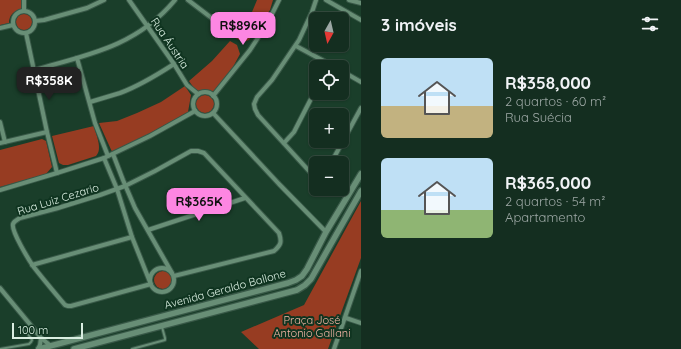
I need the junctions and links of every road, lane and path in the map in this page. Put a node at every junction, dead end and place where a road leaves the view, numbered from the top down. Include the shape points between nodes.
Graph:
1 (24, 0) edge
2 (104, 0) edge
3 (129, 0) edge
4 (175, 0) edge
5 (188, 0) edge
6 (279, 0) edge
7 (316, 0) edge
8 (326, 0) edge
9 (349, 0) edge
10 (361, 3) edge
11 (24, 11) junction
12 (361, 20) edge
13 (35, 21) junction
14 (13, 25) junction
15 (147, 26) junction
16 (0, 28) edge
17 (230, 32) dead end
18 (26, 33) junction
19 (296, 46) junction
20 (77, 58) junction
21 (320, 60) edge
22 (174, 64) junction
23 (34, 70) junction
24 (349, 75) edge
25 (361, 82) edge
26 (198, 94) junction
27 (213, 96) junction
28 (310, 100) edge
29 (90, 102) junction
30 (361, 108) edge
31 (195, 112) junction
32 (213, 113) junction
33 (0, 122) edge
34 (47, 132) junction
35 (2, 143) edge
36 (284, 143) junction
37 (113, 154) junction
38 (335, 156) edge
39 (106, 157) junction
40 (309, 171) edge
41 (57, 173) junction
42 (361, 174) edge
43 (126, 186) junction
44 (117, 189) junction
45 (0, 190) edge
46 (361, 191) edge
47 (244, 198) junction
48 (148, 230) junction
49 (326, 232) junction
50 (132, 237) junction
51 (32, 265) junction
52 (361, 271) edge
53 (173, 274) junction
54 (150, 283) junction
55 (0, 288) edge
56 (346, 318) junction
57 (361, 323) edge
58 (162, 326) junction
59 (26, 331) dead end
60 (41, 338) junction
61 (51, 346) junction
62 (0, 349) edge
63 (39, 349) edge
64 (74, 349) edge
65 (132, 349) edge
66 (334, 349) edge

1 - 11 street
2 - 13 street via 87,8
3 - 15 street, Rua Áustria
4 - 15 street
5 - 17 street
6 - 27 street via 250,50
7 - 19 street
8 - 12 street
9 - 10 street
11 - 13 street via 30,13
11 - 14 street via 15,15
13 - 18 street via 33,29
14 - 16 street
14 - 18 street via 17,30
15 - 20 street via 118,44
15 - 22 street, Rua Áustria
18 - 23 street
19 - 21 street
19 - 36 street via 272,80 256,97 254,104 258,115
20 - 23 street
20 - 29 street
22 - 26 street, Rua Áustria via 187,85
22 - 29 street via 139,84
23 - 34 street
24 - 25 street
26 - 27 street via 205,92
26 - 31 street via 193,100
27 - 32 street via 217,105
28 - 36 street via 294,132
29 - 39 street
30 - 38 street
31 - 32 street via 206,117
31 - 37 street
32 - 49 street
33 - 35 street
34 - 35 street
34 - 41 street
36 - 40 street
37 - 39 street
37 - 43 street
39 - 41 street
39 - 44 street
41 - 45 street
42 - 49 street, Avenida Geraldo Ballone
43 - 44 street, Rua Luiz Cezario
43 - 47 street, Rua Luiz Cezario via 191,152 198,151 204,153
43 - 48 street
44 - 50 street
44 - 51 street, Rua Luiz Cezario via 15,221 13,225 16,235
46 - 58 street, Avenida Geraldo Ballone via 305,286
47 - 48 street
47 - 53 street via 279,234 279,247 274,251
48 - 53 street
49 - 61 street, Avenida Geraldo Ballone via 307,269 296,280
50 - 51 street
50 - 54 street
51 - 54 street, Rua Luiz Cezario via 68,306
52 - 56 street
53 - 54 street via 165,268 157,269
53 - 54 street via 174,285 168,291 156,291
55 - 60 street
56 - 57 street
56 - 66 street
58 - 64 street, Avenida Geraldo Ballone
58 - 65 lane via 165,340
59 - 62 lane via 32,340 29,344
60 - 61 street
60 - 63 street
61 - 63 street, Avenida Geraldo Ballone

